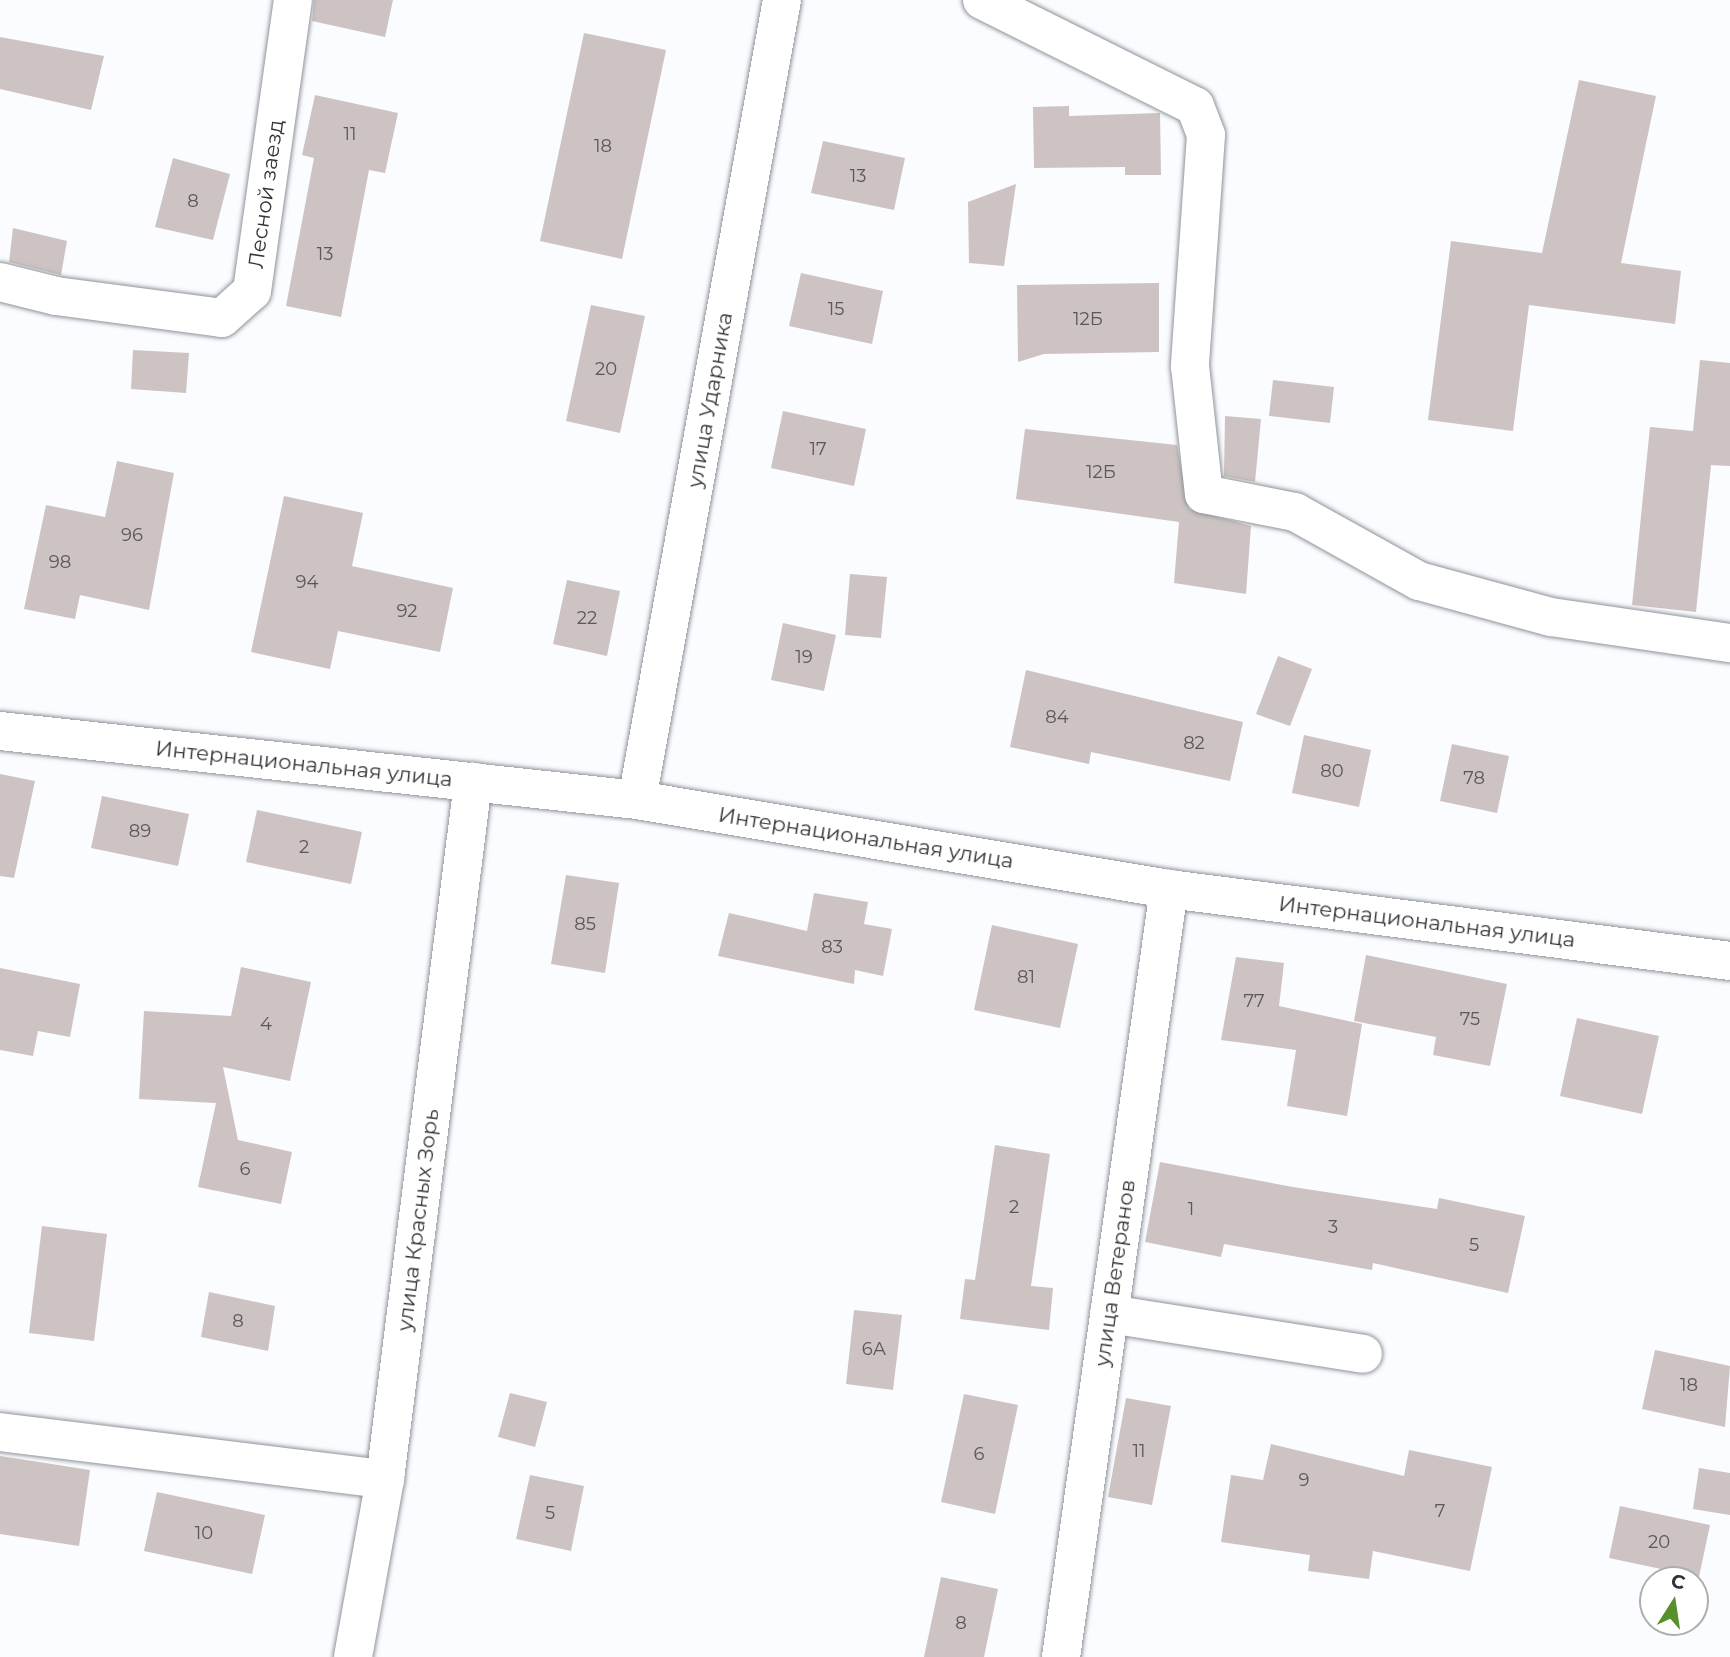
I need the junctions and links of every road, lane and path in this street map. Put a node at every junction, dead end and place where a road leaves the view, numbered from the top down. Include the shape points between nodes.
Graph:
1 (293, 0) edge
2 (782, 0) edge
3 (982, 0) edge
4 (0, 282) edge
5 (1730, 643) edge
6 (0, 731) edge
7 (473, 782) junction
8 (637, 800) junction
9 (1169, 889) junction
10 (1730, 961) edge
11 (1109, 1314) junction
12 (1363, 1354) dead end
13 (0, 1432) edge
14 (386, 1479) junction
15 (353, 1657) edge
16 (1061, 1657) edge

1 - 4 street, Лесной заезд via 252,291 222,318 56,296
2 - 8 street, улица Ударника
3 - 5 street via 1195,106 1206,135 1190,366 1204,494 1295,512 1419,581 1551,617
6 - 7 street, Интернациональная улица
7 - 8 street, Интернациональная улица
7 - 14 street, улица Красных Зорь
8 - 9 street, Интернациональная улица
9 - 10 street, Интернациональная улица
9 - 11 street, улица Ветеранов
11 - 12 street
11 - 16 street, улица Ветеранов
13 - 14 street
14 - 15 street, улица Красных Зорь

